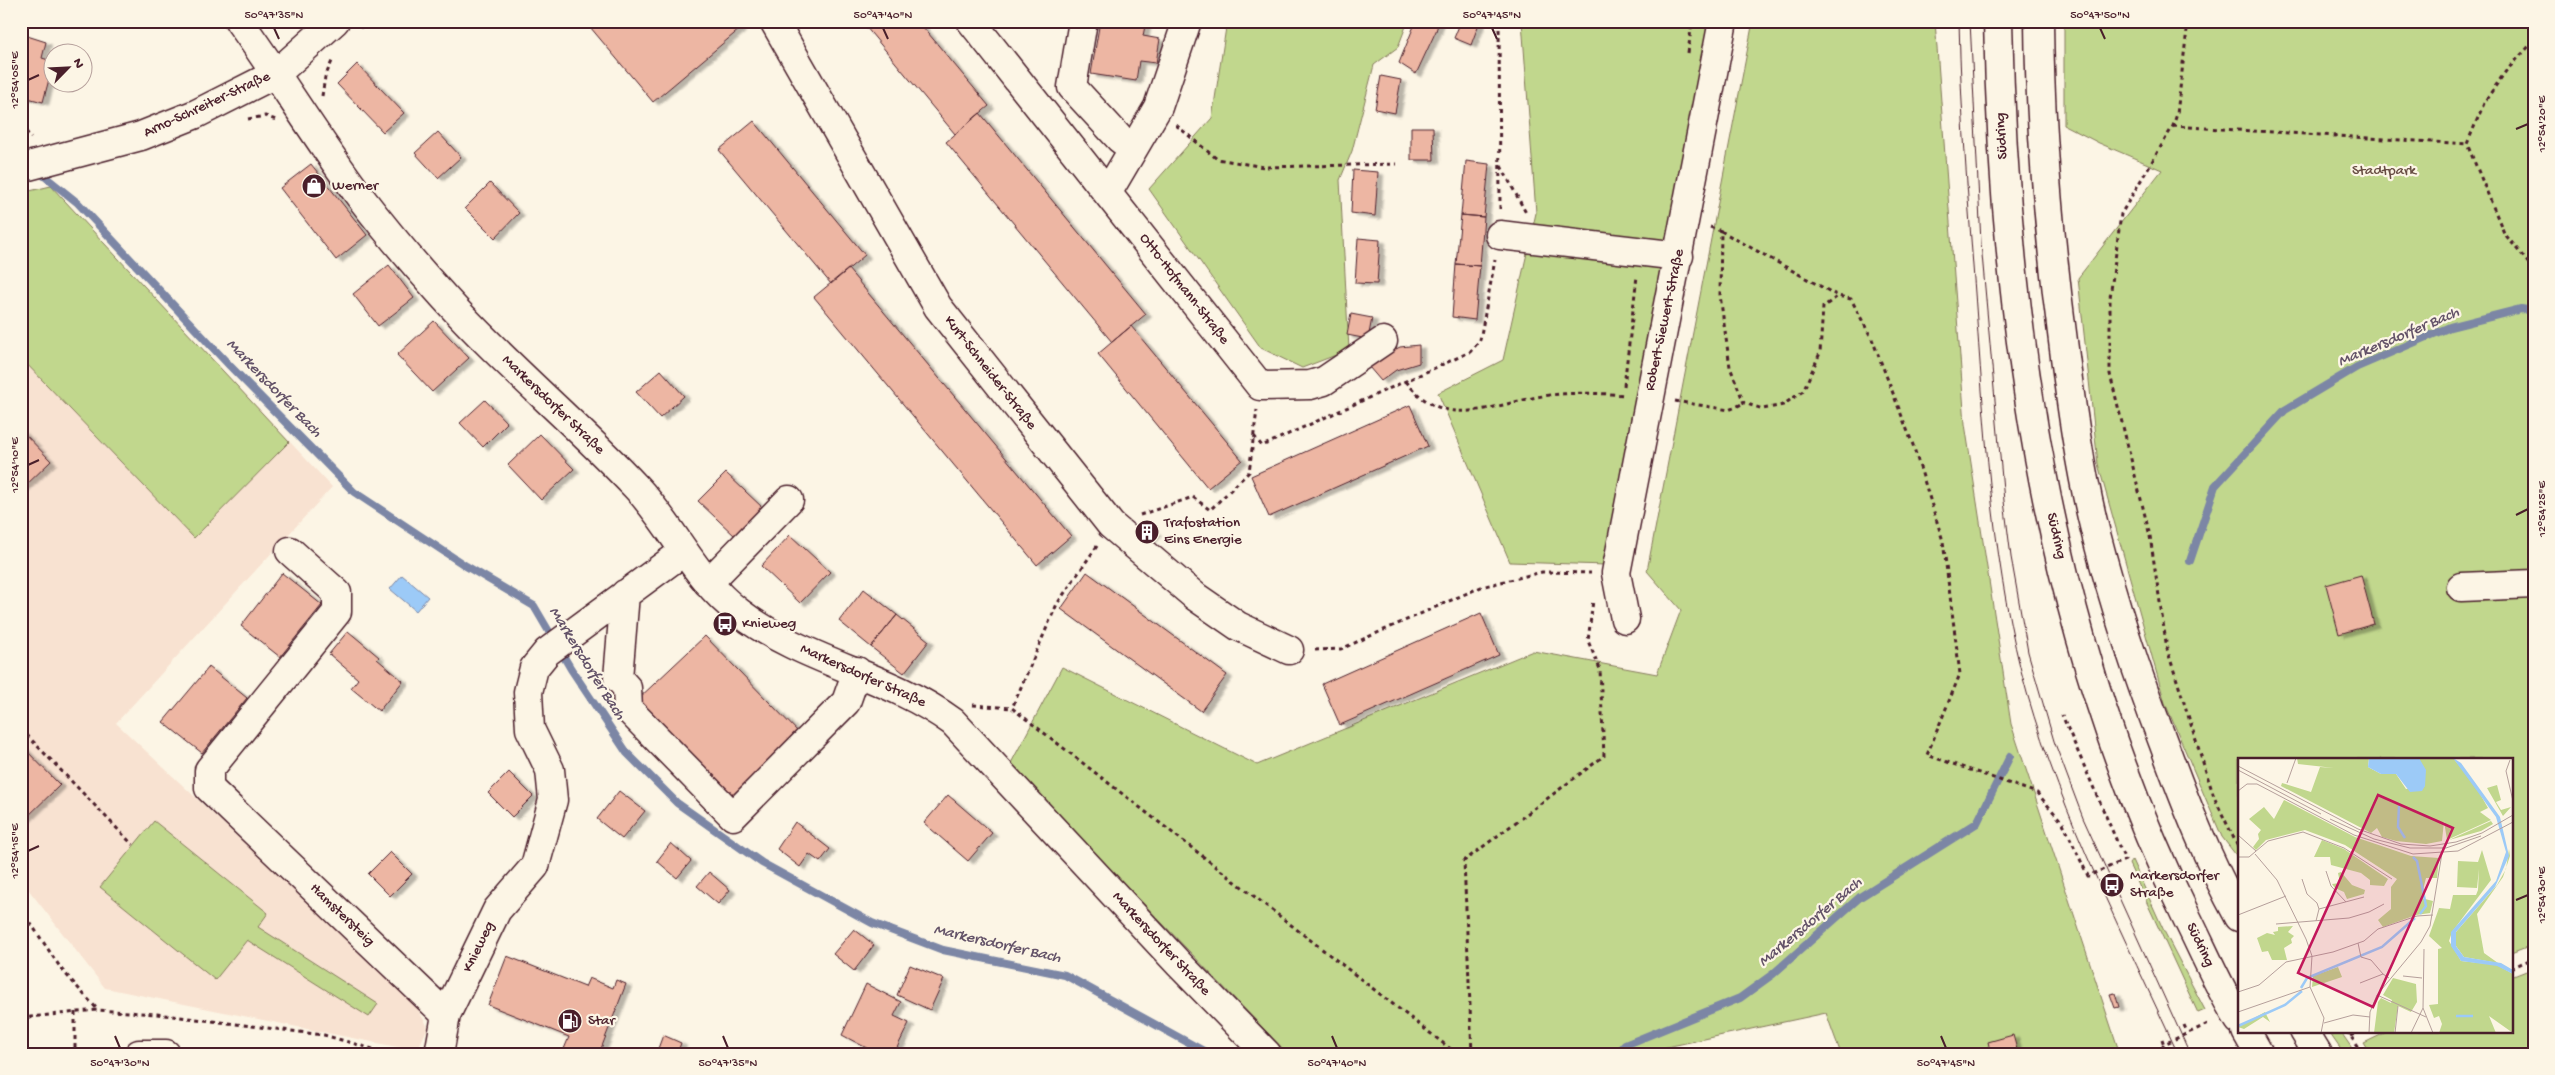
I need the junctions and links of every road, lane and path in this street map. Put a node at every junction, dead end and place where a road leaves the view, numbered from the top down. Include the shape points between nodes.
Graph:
1 (239, 21) edge
2 (335, 21) edge
3 (774, 21) edge
4 (971, 21) edge
5 (1083, 21) edge
6 (1186, 21) edge
7 (1498, 21) edge
8 (1723, 21) edge
9 (1998, 21) edge
10 (2039, 21) edge
11 (2188, 21) edge
12 (2534, 41) edge
13 (277, 73) junction
14 (1158, 107) junction
15 (2173, 126) junction
16 (2467, 144) junction
17 (1133, 149) junction
18 (1398, 164) dead end
19 (33, 165) edge
20 (1108, 192) junction
21 (1686, 218) junction
22 (1721, 232) junction
23 (1500, 235) junction
24 (1679, 256) junction
25 (2534, 270) edge
26 (1838, 296) junction
27 (1383, 341) dead end
28 (1406, 381) junction
29 (1260, 386) junction
30 (1636, 397) junction
31 (1744, 403) junction
32 (1254, 436) junction
33 (789, 500) dead end
34 (1111, 525) junction
35 (290, 551) dead end
36 (683, 552) junction
37 (1616, 573) junction
38 (708, 583) junction
39 (2534, 584) edge
40 (2461, 587) dead end
41 (1595, 592) dead end
42 (625, 594) junction
43 (1625, 619) dead end
44 (1289, 650) joint
45 (857, 671) junction
46 (968, 705) dead end
47 (1012, 708) junction
48 (2062, 715) dead end
49 (21, 729) edge
50 (133, 845) dead end
51 (2238, 847) edge
52 (21, 909) edge
53 (2238, 915) edge
54 (2534, 958) edge
55 (2512, 968) edge
56 (97, 1010) junction
57 (75, 1012) junction
58 (446, 1015) junction
59 (2238, 1017) edge
60 (21, 1018) edge
61 (2238, 1021) edge
62 (2184, 1026) dead end
63 (2187, 1032) junction
64 (2247, 1032) edge
65 (2348, 1032) edge
66 (2359, 1032) edge
67 (2350, 1036) junction
68 (2162, 1039) dead end
69 (2164, 1044) junction
70 (75, 1054) edge
71 (138, 1054) edge
72 (164, 1054) edge
73 (390, 1054) edge
74 (439, 1054) edge
75 (1267, 1054) edge
76 (1458, 1054) edge
77 (1472, 1054) edge
78 (2157, 1054) edge
79 (2166, 1054) edge
80 (2260, 1054) edge
81 (2363, 1054) edge

1 - 13 street, Markersdorfer Straße
2 - 13 street, Arno-Schreiter-Straße
3 - 34 street, Kurt-Schneider-Straße via 938,307
4 - 20 street, Otto-Hofmann-Straße
5 - 17 street via 1072,87
6 - 14 street
7 - 23 path
8 - 21 street, Robert-Siewert-Straße
9 - 59 street, Südring via 2005,194 2014,286 2029,410 2057,544 2088,665 2135,802 2163,869
10 - 53 street via 2039,95 2056,284 2072,411 2096,533 2150,710 2204,847
11 - 15 path
12 - 16 path via 2506,71 2485,101
13 - 19 street, Arno-Schreiter-Straße via 196,114 141,136
13 - 36 street, Markersdorfer Straße via 361,198 443,297 641,492
14 - 17 street
14 - 18 path via 1217,159 1264,167
15 - 16 path
15 - 51 path via 2121,214 2110,298 2110,374 2150,536 2167,649 2214,797
16 - 25 path via 2504,233
17 - 20 street
20 - 29 street, Otto-Hofmann-Straße
21 - 22 path
21 - 24 street, Robert-Siewert-Straße
22 - 26 path
22 - 31 path via 1720,295 1730,367
23 - 24 street
23 - 28 path via 1480,340 1470,352
24 - 30 street, Robert-Siewert-Straße
26 - 31 path via 1823,307 1820,353 1803,391 1783,405 1764,409
26 - 48 path via 1851,299 1872,339 1914,445 1943,541 1960,674 1927,755 2037,793 2063,824 2088,876 2125,860
27 - 29 street via 1324,382
28 - 30 path via 1425,402 1454,412 1557,394
28 - 32 path via 1262,446
29 - 32 path
30 - 31 path via 1729,410
30 - 37 street, Robert-Siewert-Straße
32 - 34 path via 1248,472 1210,510 1193,497
33 - 38 street
34 - 44 street, Kurt-Schneider-Straße via 1196,597 1238,626
34 - 47 path via 1057,604
35 - 58 street, Hamstersteig via 337,593 337,612 209,770 209,788
36 - 38 street, Markersdorfer Straße
36 - 42 street, Knieweg
37 - 43 street, Robert-Siewert-Straße
37 - 44 path via 1542,572 1481,587 1341,650
38 - 45 street, Markersdorfer Straße via 739,613 787,643
39 - 40 street
41 - 77 path via 1588,641 1600,669 1604,756 1464,861
42 - 45 street via 618,678 627,688 628,709 733,816 846,702
42 - 58 street, Knieweg via 547,652 534,668 528,692 530,729 550,770 553,800 535,866 497,910
45 - 75 street, Markersdorfer Straße via 929,704 953,722
46 - 47 path
47 - 76 path
49 - 50 path
52 - 56 path via 62,970
54 - 55 path
56 - 57 path
56 - 73 path via 157,1014 324,1035
57 - 60 path
57 - 70 path
58 - 74 street
61 - 63 path
62 - 63 path
63 - 69 path
64 - 80 street, Südring
65 - 67 path
66 - 67 path
67 - 81 path
68 - 69 path
69 - 78 path
69 - 79 path
71 - 72 street

